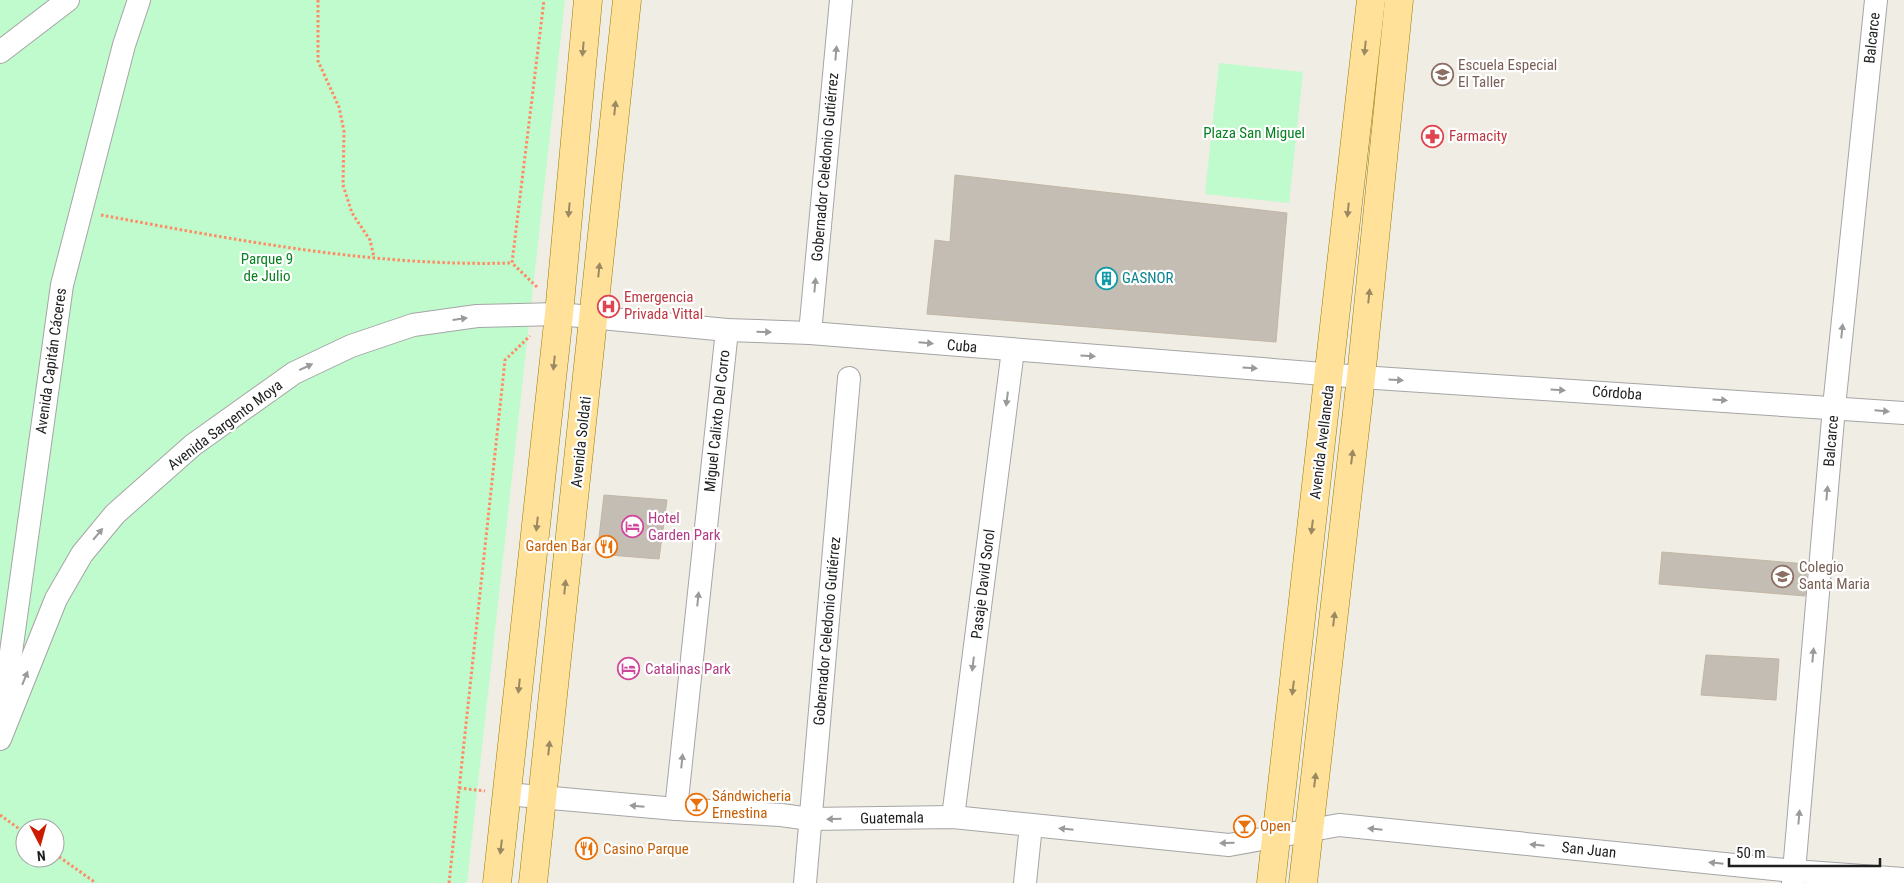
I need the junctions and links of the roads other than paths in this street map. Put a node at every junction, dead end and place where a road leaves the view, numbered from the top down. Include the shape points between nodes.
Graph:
1 (68, 0) edge
2 (138, 0) edge
3 (588, 0) edge
4 (627, 0) edge
5 (841, 0) edge
6 (1371, 0) edge
7 (1399, 0) edge
8 (1876, 0) edge
9 (0, 52) edge
10 (548, 314) junction
11 (594, 319) junction
12 (726, 330) junction
13 (810, 334) junction
14 (1013, 350) junction
15 (1330, 374) junction
16 (1361, 377) junction
17 (849, 378) dead end
18 (1834, 407) junction
19 (1904, 413) edge
20 (0, 729) edge
21 (0, 740) edge
22 (508, 794) junction
23 (544, 797) junction
24 (676, 809) junction
25 (953, 817) junction
26 (810, 819) junction
27 (1030, 825) junction
28 (1310, 829) junction
29 (1276, 837) junction
30 (1794, 877) edge
31 (1904, 879) edge
32 (497, 883) edge
33 (533, 883) edge
34 (805, 883) edge
35 (1025, 883) edge
36 (1270, 883) edge
37 (1303, 883) edge

1 - 9 street
2 - 20 street, Avenida Capitán Cáceres via 62,285
3 -> 10 main road
11 -> 4 main road, Avenida Soldati
13 -> 5 street, Gobernador Celedonio Gutiérrez
6 -> 15 main road, Avenida Avellaneda
16 -> 7 main road, Avenida Avellaneda
18 -> 8 street, Balcarce
10 - 11 street, Avenida Sargento Moya
21 -> 10 street, Avenida Sargento Moya via 56,599 82,554 115,514 194,445 294,373 351,346 413,325 477,316
10 -> 22 main road
11 - 12 street, Cuba
23 -> 11 main road, Avenida Soldati
12 -> 13 street, Cuba
24 -> 12 street, Miguel Calixto Del Corro
13 -> 14 street, Cuba
14 -> 15 street, Cuba
14 -> 25 street, Pasaje David Sorol
15 - 16 street, Córdoba
15 -> 29 main road, Avenida Avellaneda
16 -> 18 street, Córdoba
28 -> 16 main road, Avenida Avellaneda
17 - 26 street, Gobernador Celedonio Gutiérrez
18 -> 19 street, Córdoba
30 -> 18 street, Balcarce
22 - 23 street, Guatemala
22 -> 32 main road
24 -> 23 street, Guatemala
23 - 33 main road, Avenida Soldati
24 - 26 street, Guatemala
25 -> 26 street, Guatemala
25 - 27 street, Guatemala
26 - 34 street, Gobernador Celedonio Gutiérrez
29 -> 27 street, Guatemala via 1228,845
27 - 35 street
28 - 29 street, San Juan
30 -> 28 street, San Juan via 1339,825
28 - 37 main road, Avenida Avellaneda
29 - 36 main road, Avenida Avellaneda
30 - 31 street, San Juan

